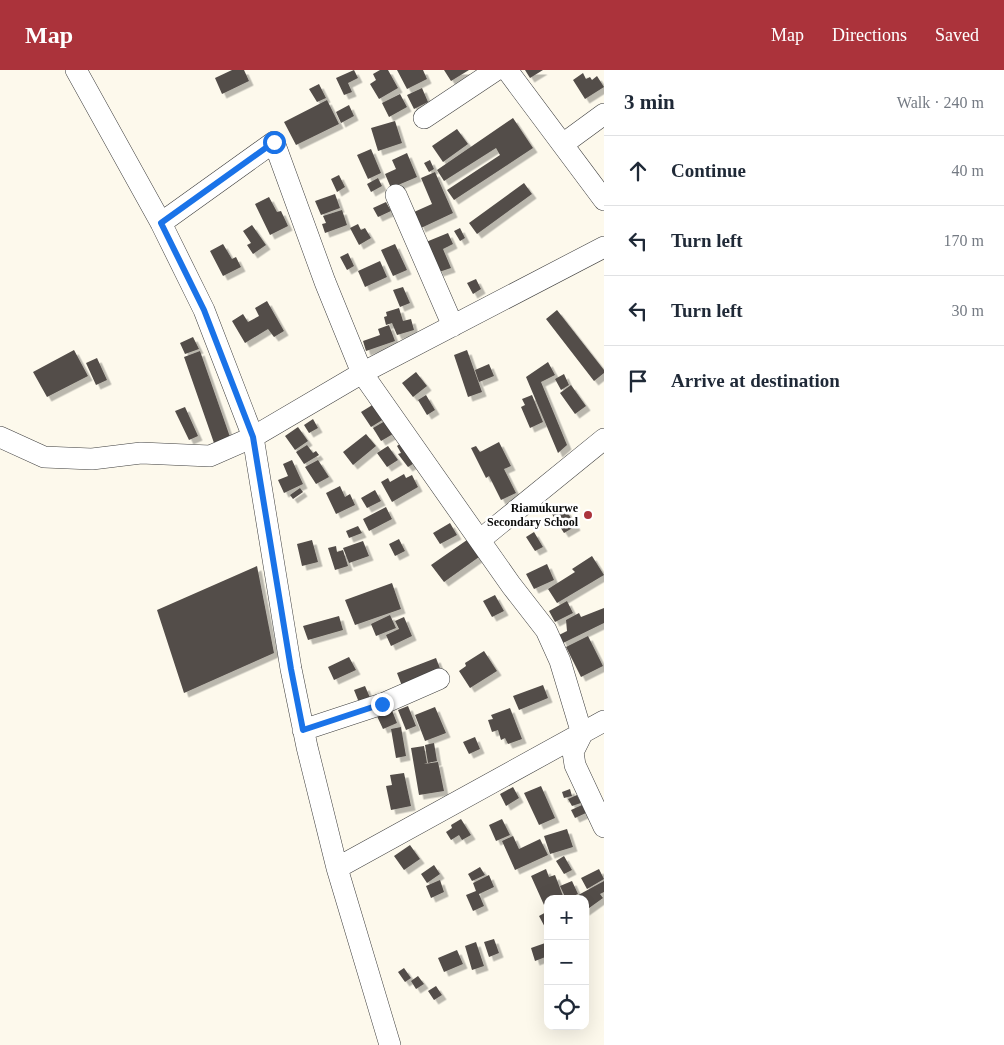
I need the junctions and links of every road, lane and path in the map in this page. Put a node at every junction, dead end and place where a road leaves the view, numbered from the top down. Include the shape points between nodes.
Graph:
1 (76, 70) edge
2 (496, 70) edge
3 (507, 70) edge
4 (604, 114) edge
5 (424, 118) dead end
6 (564, 144) junction
7 (396, 195) dead end
8 (604, 200) edge
9 (161, 223) junction
10 (604, 248) edge
11 (453, 326) junction
12 (362, 373) junction
13 (0, 437) edge
14 (253, 437) junction
15 (604, 439) edge
16 (481, 539) junction
17 (439, 679) dead end
18 (604, 722) edge
19 (303, 730) junction
20 (582, 734) junction
21 (604, 827) edge
22 (337, 868) junction
23 (390, 1045) edge

1 - 9 street
2 - 5 street
3 - 6 street
4 - 6 street
6 - 8 street
7 - 11 street
9 - 12 street via 274,142
9 - 14 street via 204,310
10 - 11 street
11 - 12 street
12 - 14 street
12 - 16 street
13 - 14 street via 44,457 92,460 140,453 210,456
14 - 19 street
15 - 16 street
16 - 20 street via 546,630 560,661
17 - 19 street via 382,704
18 - 20 street
19 - 22 street
20 - 21 street via 573,752 576,765
20 - 22 street
22 - 23 street

